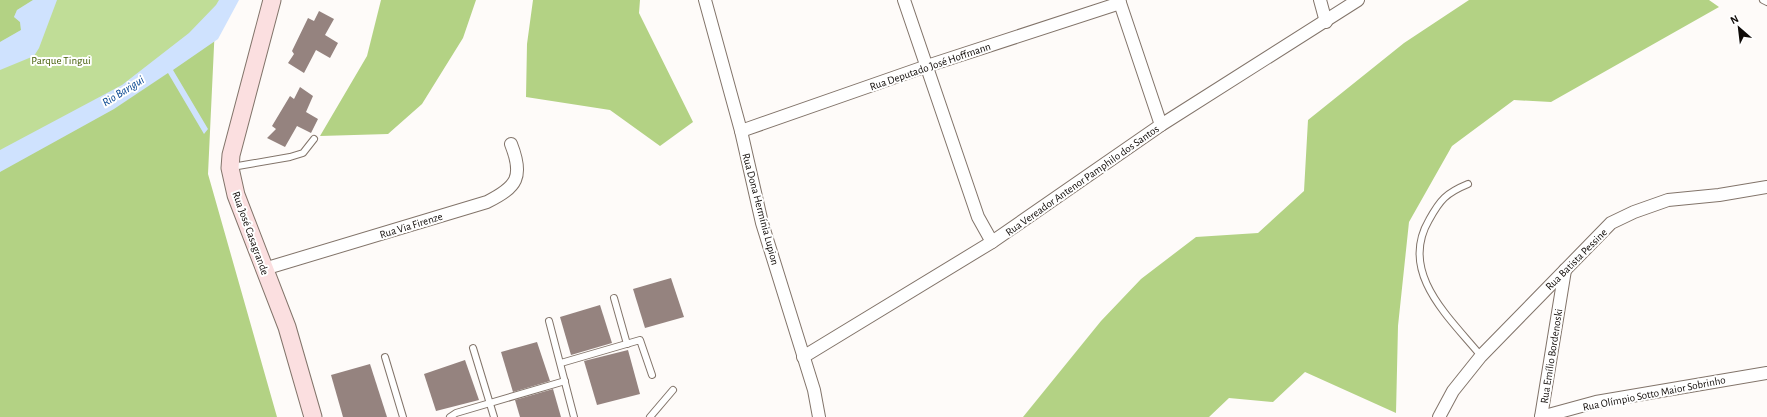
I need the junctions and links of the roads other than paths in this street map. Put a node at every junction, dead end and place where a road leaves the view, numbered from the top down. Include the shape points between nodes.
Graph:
1 (272, 0) edge
2 (705, 0) edge
3 (904, 0) edge
4 (1320, 0) edge
5 (1358, 0) edge
6 (1763, 0) edge
7 (1120, 1) edge
8 (1767, 2) edge
9 (1326, 22) junction
10 (927, 66) junction
11 (1161, 125) junction
12 (741, 130) junction
13 (314, 139) dead end
14 (511, 144) dead end
15 (230, 168) junction
16 (1468, 184) dead end
17 (1767, 187) edge
18 (992, 242) junction
19 (264, 269) junction
20 (1565, 270) junction
21 (614, 298) dead end
22 (549, 321) dead end
23 (627, 344) junction
24 (473, 348) dead end
25 (1481, 356) junction
26 (385, 357) dead end
27 (803, 357) junction
28 (561, 363) junction
29 (1767, 373) edge
30 (652, 375) dead end
31 (565, 381) junction
32 (673, 390) dead end
33 (490, 403) junction
34 (314, 417) edge
35 (403, 417) edge
36 (450, 417) edge
37 (494, 417) edge
38 (574, 417) edge
39 (650, 417) edge
40 (819, 417) edge
41 (1438, 417) edge
42 (1541, 417) edge

1 - 15 street, Rua José Casagrande via 231,155
2 - 12 street, Rua Dona Hermínia Lupion
3 - 10 street
4 - 9 street
5 - 9 street, Rua Vereador Antenor Pamphilo dos Santos
6 - 8 lane
7 - 10 street, Rua Deputado José Hoffmann
7 - 11 street
9 - 11 street, Rua Vereador Antenor Pamphilo dos Santos
10 - 12 street, Rua Deputado José Hoffmann
10 - 18 street via 978,217
11 - 18 street, Rua Vereador Antenor Pamphilo dos Santos
12 - 27 street, Rua Dona Hermínia Lupion via 762,223
13 - 15 lane via 303,153
14 - 19 street, Rua Via Firenze via 518,161 518,176 499,196 480,205
15 - 19 street, Rua José Casagrande via 236,195
16 - 25 lane via 1440,200 1426,225 1419,251 1421,271 1428,290
17 - 20 street, Rua Batista Pessine via 1668,200 1634,212 1611,223
18 - 27 street, Rua Vereador Antenor Pamphilo dos Santos
19 - 34 street, Rua José Casagrande via 287,327
20 - 25 street, Rua Batista Pessine
20 - 42 street, Rua Emílio Bordenoski
21 - 23 lane
22 - 28 lane
23 - 28 lane
23 - 30 lane via 640,340
24 - 33 lane
25 - 41 street, Rua Batista Pessine via 1453,391
26 - 35 lane
27 - 40 street, Rua Dona Hermínia Lupion
28 - 31 lane
29 - 42 street, Rua Olímpio Sotto Maior Sobrinho via 1596,402
31 - 33 lane
31 - 38 lane
32 - 39 lane
33 - 36 lane
33 - 37 lane

